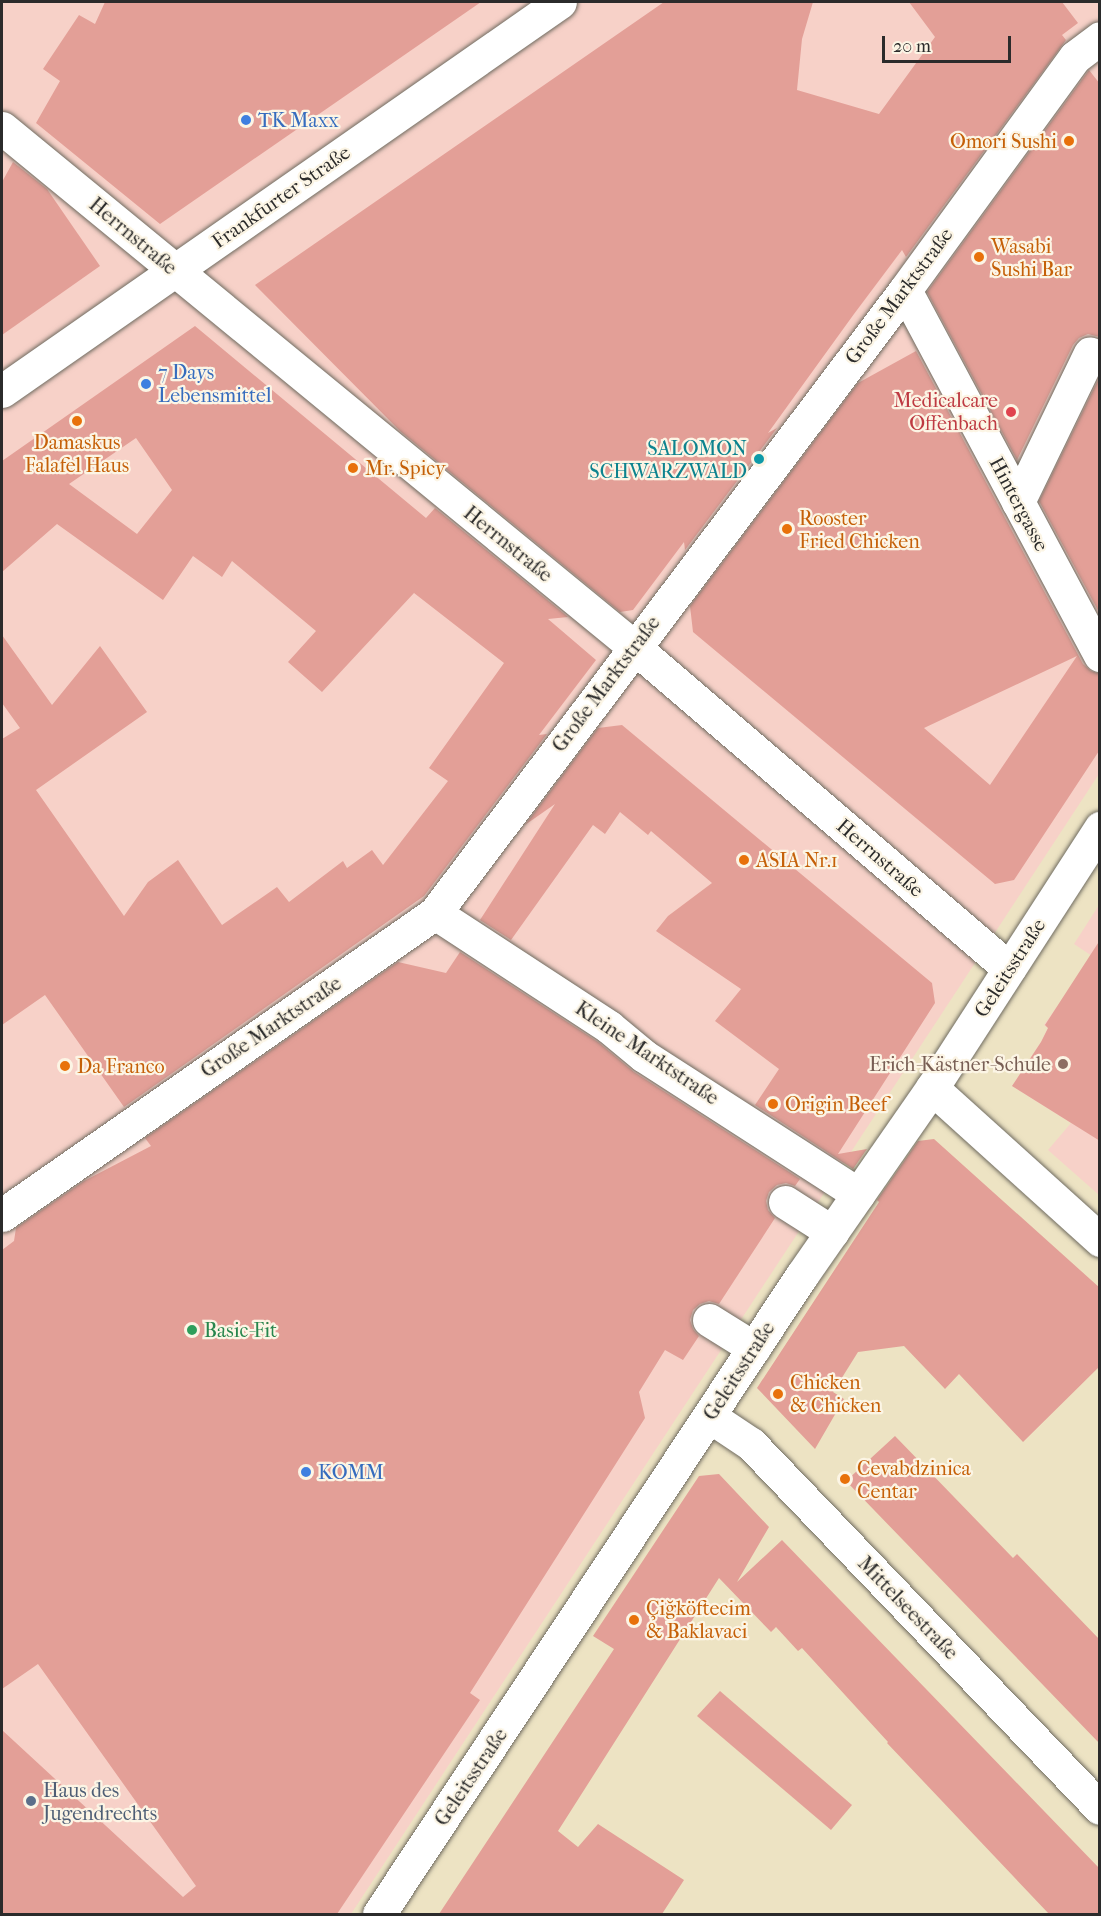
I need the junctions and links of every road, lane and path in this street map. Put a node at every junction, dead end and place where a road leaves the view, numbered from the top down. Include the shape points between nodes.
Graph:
1 (560, 2) edge
2 (1100, 38) edge
3 (2, 128) edge
4 (175, 271) junction
5 (905, 290) junction
6 (1090, 353) dead end
7 (2, 391) edge
8 (1018, 502) junction
9 (634, 647) junction
10 (1100, 655) edge
11 (1100, 828) edge
12 (435, 913) junction
13 (1009, 968) junction
14 (932, 1088) junction
15 (858, 1194) junction
16 (785, 1202) dead end
17 (2, 1215) edge
18 (832, 1232) junction
19 (1100, 1240) edge
20 (709, 1320) dead end
21 (754, 1348) junction
22 (709, 1416) junction
23 (1100, 1808) edge
24 (379, 1914) edge

1 - 4 street, Frankfurter Straße
2 - 5 street, Große Marktstraße via 1075,57
3 - 4 street, Herrnstraße
4 - 7 street, Frankfurter Straße
4 - 9 street, Herrnstraße
5 - 8 street, Hintergasse
5 - 9 street, Große Marktstraße
6 - 8 street
8 - 10 street, Hintergasse
9 - 12 street, Große Marktstraße
9 - 13 street, Herrnstraße
11 - 13 street, Geleitsstraße
12 - 15 street, Kleine Marktstraße
12 - 17 street, Große Marktstraße
13 - 14 street, Geleitsstraße
14 - 15 street, Geleitsstraße
14 - 19 street
15 - 18 street, Geleitsstraße
16 - 18 street
18 - 21 street, Geleitsstraße
20 - 21 street
21 - 22 street, Geleitsstraße
22 - 23 street, Mittelseestraße via 751,1444
22 - 24 street, Geleitsstraße

